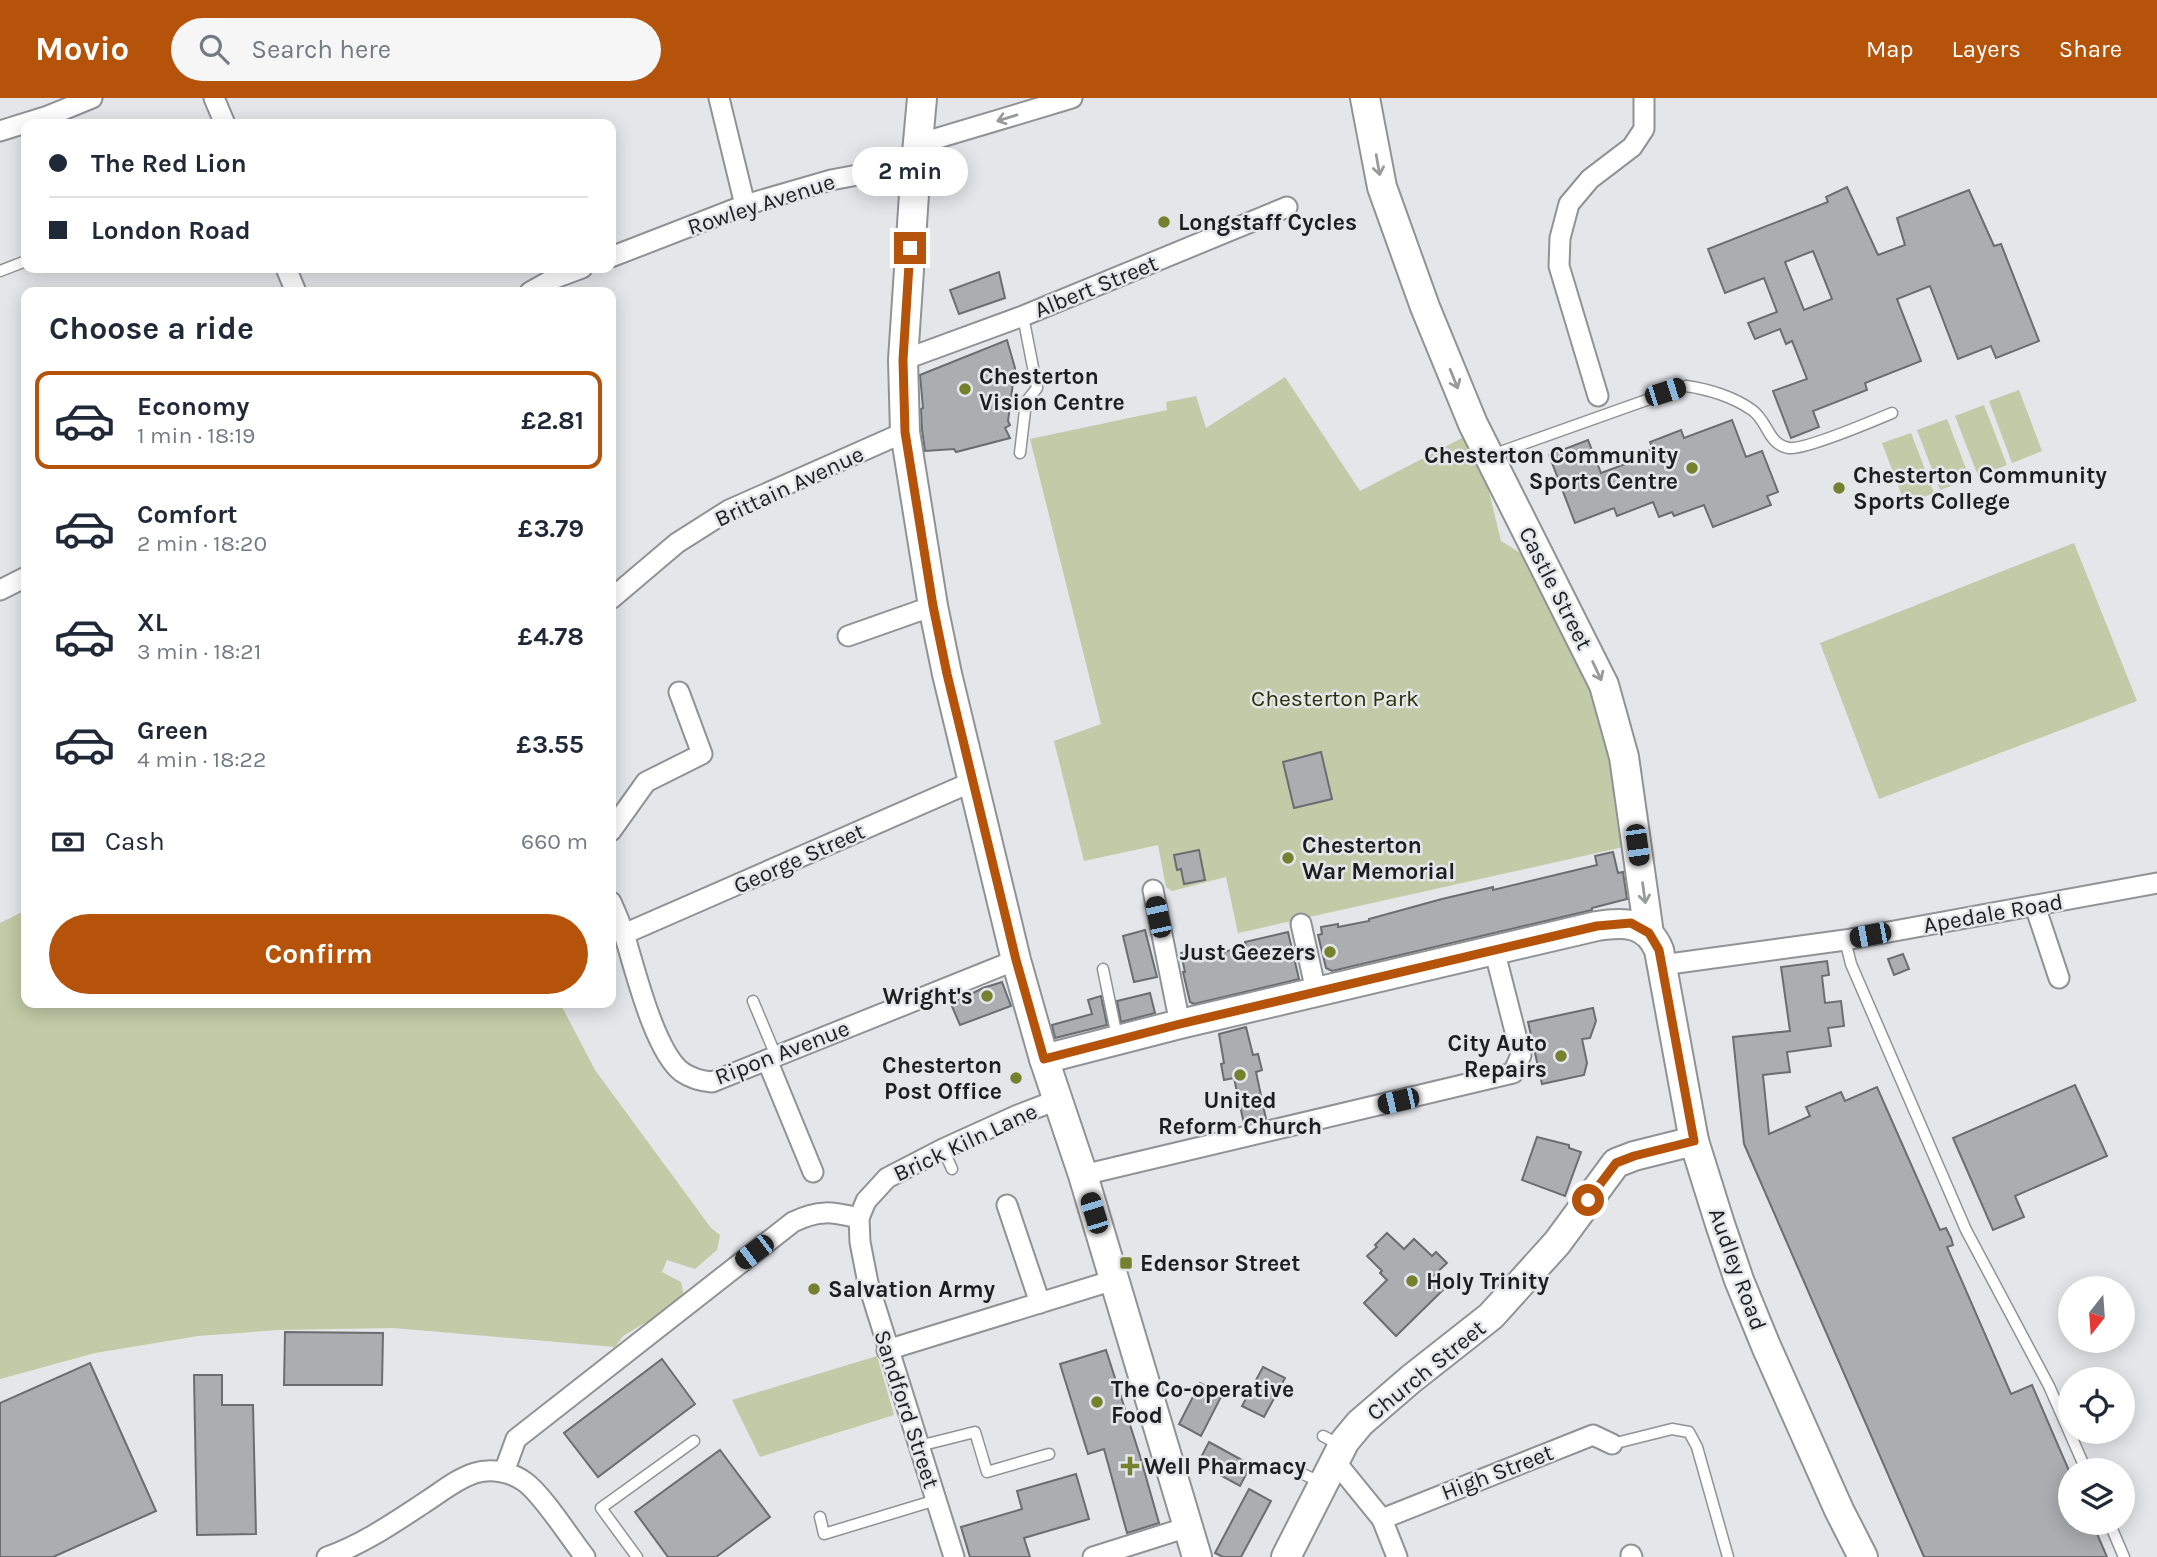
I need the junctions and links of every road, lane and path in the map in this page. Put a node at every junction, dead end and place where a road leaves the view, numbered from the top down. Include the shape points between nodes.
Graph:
1 (92, 98) edge
2 (214, 98) edge
3 (719, 98) edge
4 (922, 98) edge
5 (1072, 98) edge
6 (1366, 98) edge
7 (1663, 98) edge
8 (1645, 103) edge
9 (38, 119) edge
10 (223, 119) edge
11 (21, 124) edge
12 (0, 131) edge
13 (917, 154) junction
14 (745, 205) junction
15 (1287, 207) dead end
16 (616, 255) edge
17 (21, 263) edge
18 (0, 271) edge
19 (1023, 316) junction
20 (903, 360) junction
21 (1598, 396) dead end
22 (1892, 413) dead end
23 (905, 432) junction
24 (1020, 453) dead end
25 (1489, 456) junction
26 (21, 580) edge
27 (0, 590) edge
28 (616, 595) edge
29 (933, 606) junction
30 (848, 636) dead end
31 (679, 692) dead end
32 (974, 782) junction
33 (616, 824) edge
34 (2157, 883) edge
35 (1153, 890) dead end
36 (2035, 906) junction
37 (616, 914) edge
38 (1301, 924) dead end
39 (1649, 933) junction
40 (624, 934) junction
41 (1845, 940) junction
42 (1493, 949) junction
43 (1016, 960) junction
44 (1662, 965) junction
45 (1103, 969) dead end
46 (2059, 978) dead end
47 (1316, 991) junction
48 (753, 1001) dead end
49 (1180, 1024) junction
50 (1118, 1040) junction
51 (772, 1058) junction
52 (1044, 1059) junction
53 (1057, 1100) junction
54 (1694, 1141) junction
55 (943, 1149) junction
56 (952, 1169) dead end
57 (813, 1172) dead end
58 (1083, 1175) junction
59 (1007, 1205) dead end
60 (859, 1218) junction
61 (1114, 1280) junction
62 (1040, 1303) junction
63 (887, 1350) junction
64 (694, 1441) dead end
65 (1612, 1444) joint
66 (919, 1446) junction
67 (1049, 1454) dead end
68 (2081, 1458) edge
69 (1325, 1460) junction
70 (504, 1472) junction
71 (936, 1500) junction
72 (820, 1517) dead end
73 (1382, 1519) junction
74 (1188, 1527) junction
75 (2115, 1535) edge
76 (327, 1557) edge
77 (585, 1557) edge
78 (637, 1557) edge
79 (954, 1557) edge
80 (1093, 1557) edge
81 (1197, 1557) edge
82 (1286, 1557) edge
83 (1397, 1557) edge
84 (1728, 1557) edge
85 (1863, 1557) edge
86 (2124, 1557) edge

1 - 9 street
2 - 10 street
3 - 14 street
4 - 13 main road
5 -> 13 street, Rowley Avenue
6 -> 25 main road, Castle Street via 1382,187 1425,307
7 - 8 street
8 - 21 street via 1644,129 1632,147 1590,180 1569,204 1560,238 1559,267
11 - 12 street
13 - 14 street, Rowley Avenue
13 - 20 main road
14 - 16 street, Rowley Avenue
15 - 19 street, Albert Street
17 - 18 lane
19 - 20 street, Albert Street
19 - 24 lane via 1037,388 1026,402
20 - 23 main road
22 - 25 lane via 1804,446 1788,447 1778,444 1753,410 1705,389 1686,386
23 - 28 street, Brittain Avenue via 729,510 677,543
23 - 29 main road
25 -> 39 main road, Castle Street via 1604,685 1624,757
26 - 27 street
29 - 30 street
29 - 32 main road
31 - 33 street via 702,754 646,782
32 - 40 street, George Street
32 - 43 main road
34 - 36 street, Apedale Road
35 - 49 street
36 - 41 street, Apedale Road
36 - 46 street
37 - 40 street, Ripon Avenue
38 - 47 street
39 - 42 main road via 1631,923 1617,923
39 - 44 main road, Castle Street
40 - 51 street, Ripon Avenue via 665,1051 680,1071 712,1082
41 - 44 street, Apedale Road
41 - 68 lane via 1851,964 1966,1230 2049,1386
42 - 47 main road
42 - 58 street via 1521,1055 1513,1073
43 - 51 street, Ripon Avenue
43 - 52 main road
44 - 54 main road, Audley Road
45 - 50 lane
47 - 49 main road
48 - 51 lane
49 - 50 main road
50 - 52 main road
51 - 57 street
52 - 53 main road
53 - 55 street, Brick Kiln Lane
53 - 58 main road
54 - 69 main road, Church Street via 1616,1163 1557,1243 1491,1316 1385,1401
54 - 85 main road, Audley Road via 1739,1280
55 - 56 lane
55 - 60 street, Brick Kiln Lane via 887,1178 866,1201
58 - 61 main road
59 - 62 street
60 - 63 street, Sandford Street via 868,1283
60 - 70 street via 812,1212 793,1222 516,1439
61 - 62 street
61 - 74 main road
62 - 63 street
63 - 66 street, Sandford Street
64 - 78 lane via 601,1508
65 - 73 street, High Street via 1593,1435
65 - 84 lane via 1672,1429 1689,1433
66 - 67 lane via 975,1432 988,1472
66 - 71 street, Sandford Street
69 - 73 street
69 - 82 main road, Church Street
70 - 76 street via 476,1472 366,1541
70 - 77 street via 534,1490
71 - 72 lane via 824,1534
71 - 79 street, Sandford Street
73 - 83 street
74 - 80 street
74 - 81 main road
75 - 86 lane

